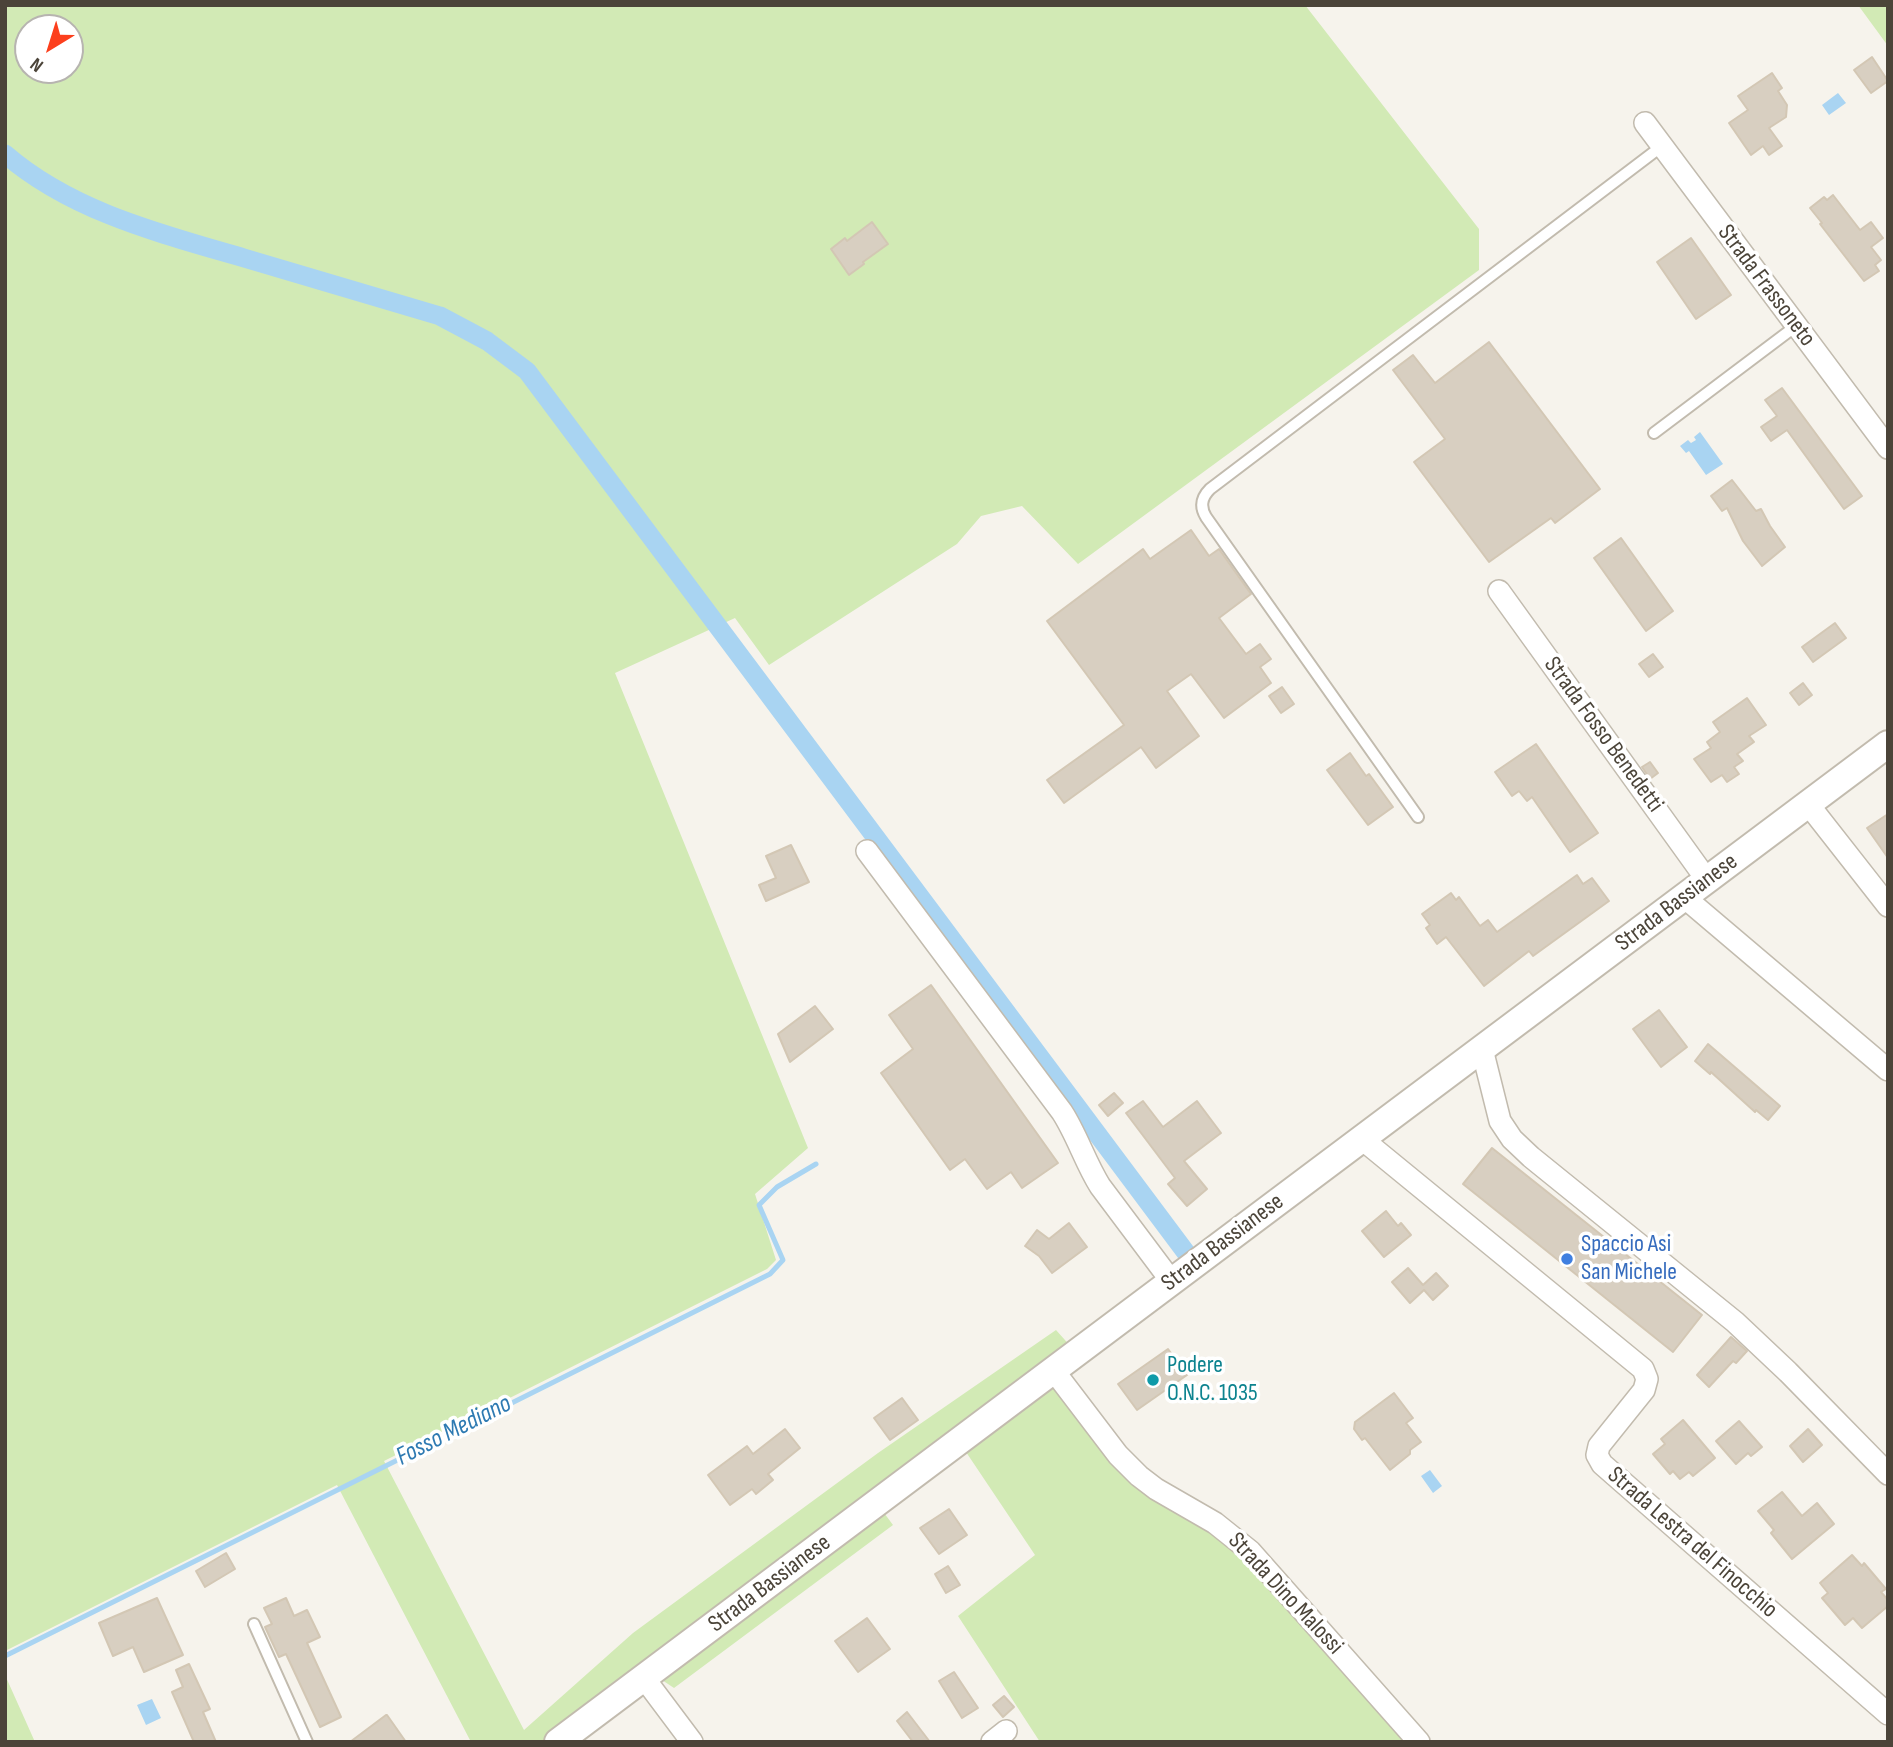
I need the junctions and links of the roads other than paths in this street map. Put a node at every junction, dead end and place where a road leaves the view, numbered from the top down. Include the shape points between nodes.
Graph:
1 (1645, 123) dead end
2 (1662, 146) junction
3 (1796, 326) junction
4 (1654, 433) dead end
5 (1888, 448) edge
6 (1499, 591) dead end
7 (1888, 744) edge
8 (1808, 804) junction
9 (1418, 817) dead end
10 (867, 851) dead end
11 (1707, 880) junction
12 (1684, 897) junction
13 (1888, 906) edge
14 (1482, 1049) junction
15 (1888, 1069) edge
16 (1362, 1139) junction
17 (1172, 1282) junction
18 (1054, 1371) junction
19 (1888, 1474) edge
20 (254, 1624) dead end
21 (644, 1678) junction
22 (1888, 1714) edge
23 (307, 1742) edge
24 (558, 1742) edge
25 (691, 1742) edge
26 (1419, 1742) edge

1 - 2 street, Strada Frassoneto
2 - 3 street, Strada Frassoneto
2 - 9 lane via 1203,497 1206,517
3 - 4 lane
3 - 5 street, Strada Frassoneto
6 - 11 street, Strada Fosso Benedetti
7 - 8 street, Strada Bassianese
8 - 11 street, Strada Bassianese
8 - 13 street
10 - 17 street via 1062,1112 1100,1186
11 - 12 street, Strada Bassianese
12 - 14 street, Strada Bassianese
12 - 15 street
14 - 16 street, Strada Bassianese
14 - 19 street via 1500,1121 1517,1144 1735,1322
16 - 17 street, Strada Bassianese
16 - 22 street, Strada Lestra del Finocchio via 1643,1369 1647,1379 1644,1391 1598,1446 1602,1464
17 - 18 street, Strada Bassianese
18 - 21 street, Strada Bassianese
18 - 26 street, Strada Dino Malossi via 1133,1472 1243,1544
20 - 23 lane
21 - 24 street, Strada Bassianese
21 - 25 street

